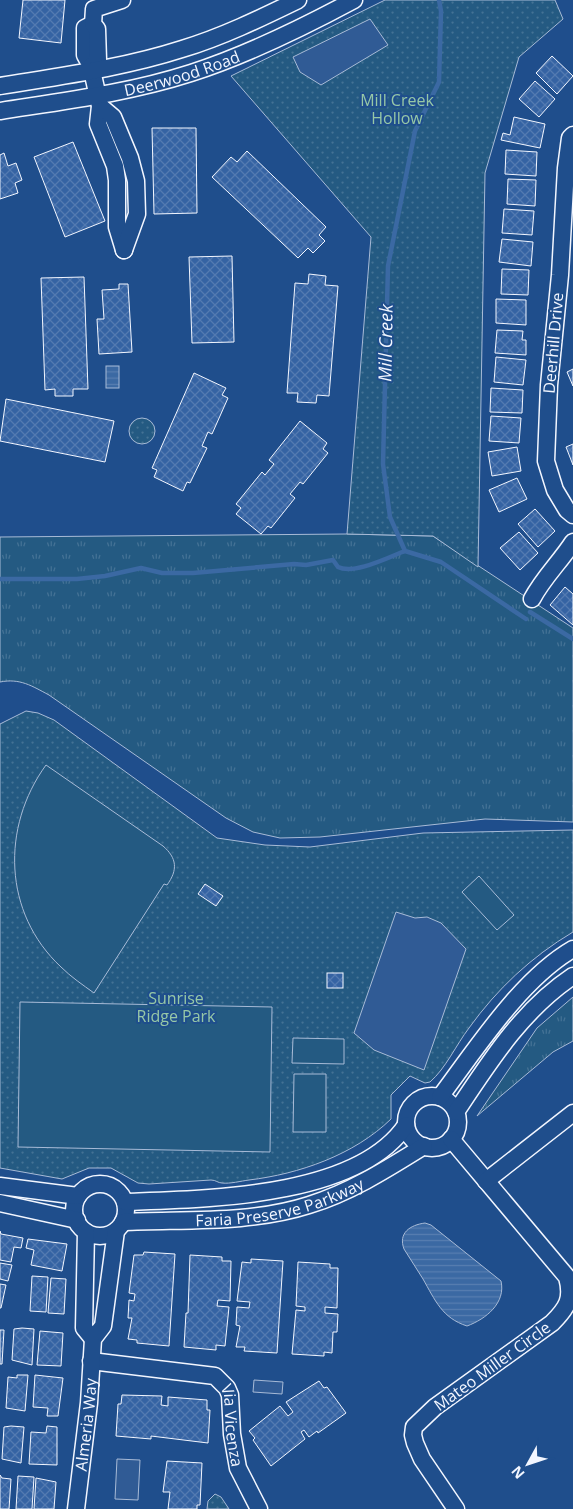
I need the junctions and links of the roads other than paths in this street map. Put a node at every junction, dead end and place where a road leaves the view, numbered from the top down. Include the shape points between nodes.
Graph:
1 (122, 0) edge
2 (298, 0) edge
3 (354, 0) edge
4 (91, 69) junction
5 (0, 86) edge
6 (99, 101) junction
7 (0, 111) edge
8 (573, 134) edge
9 (566, 275) edge
10 (573, 516) edge
11 (573, 542) edge
12 (532, 598) dead end
13 (573, 949) edge
14 (573, 976) edge
15 (440, 1097) junction
16 (456, 1112) junction
17 (573, 1113) edge
18 (406, 1125) junction
19 (451, 1139) junction
20 (424, 1146) junction
21 (486, 1181) junction
22 (0, 1186) edge
23 (78, 1196) junction
24 (125, 1202) junction
25 (0, 1203) edge
26 (82, 1226) junction
27 (119, 1226) junction
28 (93, 1339) junction
29 (91, 1361) junction
30 (76, 1509) edge
31 (259, 1509) edge
32 (456, 1509) edge

1 - 4 street via 94,9 98,60
2 - 4 street, Deerwood Road via 183,49
3 - 6 street, Deerwood Road via 272,41 190,73
4 - 5 street, Deerwood Road
4 - 6 street
6 - 6 street via 98,124 115,166 117,226 124,250 137,214 136,181 113,117
6 - 7 street, Deerwood Road
8 - 9 street, Deerhill Drive via 566,168
9 - 10 street, Deerhill Drive via 548,385 546,462 555,490
11 - 12 street via 561,561 539,584
13 - 15 street via 543,971 513,1001
14 - 16 street via 525,1016
15 - 16 street
15 - 18 street via 428,1096 417,1100 409,1110
16 - 19 street via 457,1126
17 - 21 street
18 - 20 street via 412,1138
18 - 24 street, Faria Preserve Parkway via 397,1139 372,1156 342,1172 308,1183 198,1198
19 - 20 street via 439,1147
19 - 21 street, Mateo Miller Circle
20 - 27 street, Faria Preserve Parkway via 372,1179 308,1206 271,1214
21 - 32 street, Mateo Miller Circle via 568,1277 572,1298 552,1323 435,1407 414,1428 412,1435 422,1459
22 - 23 street
23 - 24 street via 99,1184 115,1189
23 - 26 street via 75,1204
24 - 27 street via 126,1211
25 - 26 street
26 - 27 street via 101,1236
26 - 28 street, Almeria Way via 84,1328
27 - 28 street, Almeria Way via 103,1326
28 - 29 street, Almeria Way
29 - 30 street, Almeria Way
29 - 31 street, Via Vicenza via 215,1376 230,1395 238,1468

